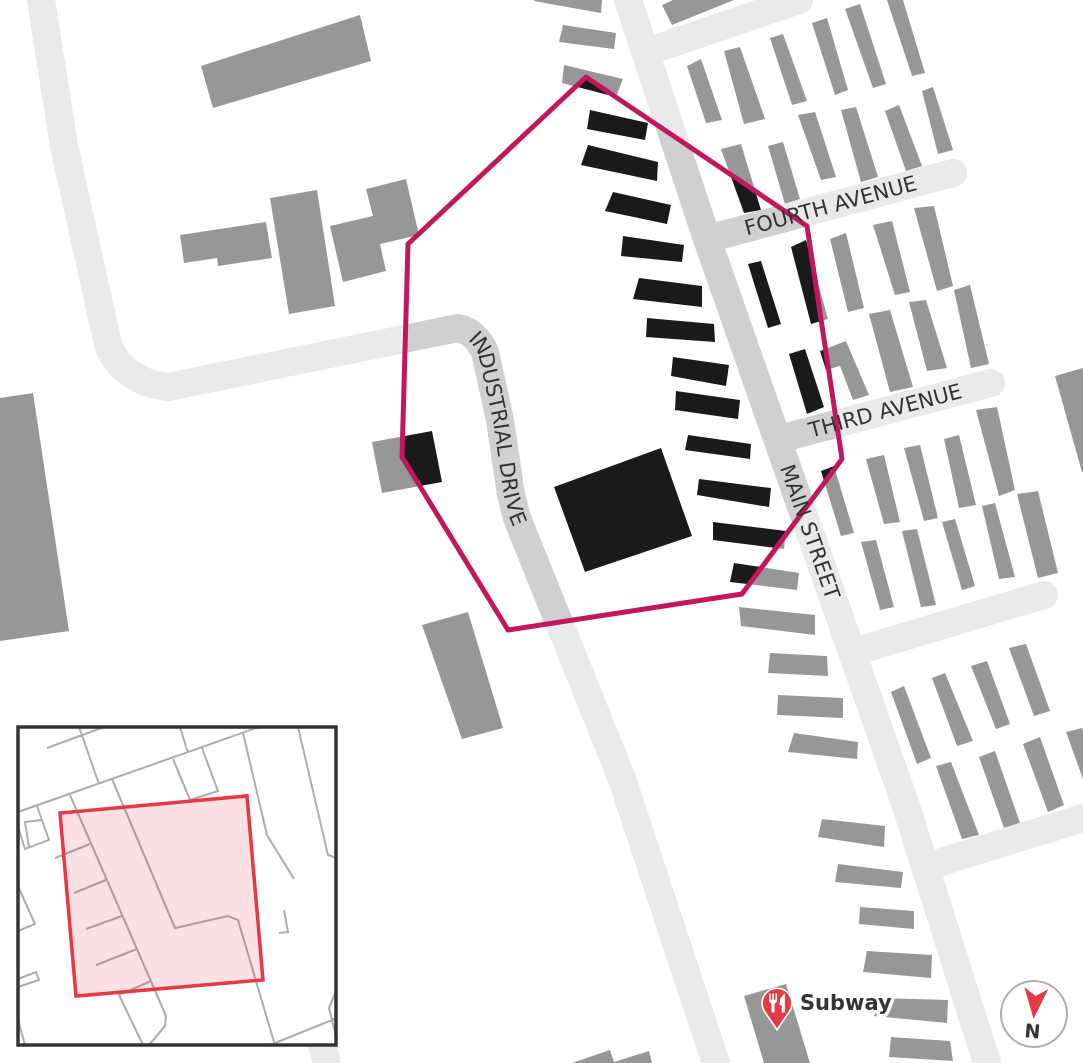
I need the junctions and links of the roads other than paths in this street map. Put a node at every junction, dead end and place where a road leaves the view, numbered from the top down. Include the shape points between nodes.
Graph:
1 (41, 0) edge
2 (628, 0) edge
3 (799, 0) edge
4 (646, 52) junction
5 (953, 173) dead end
6 (707, 239) junction
7 (991, 383) dead end
8 (779, 439) junction
9 (1044, 595) dead end
10 (853, 652) junction
11 (1083, 818) edge
12 (925, 867) junction
13 (323, 1046) edge
14 (327, 1063) edge
15 (716, 1063) edge
16 (987, 1063) edge

1 - 15 street, INDUSTRIAL DRIVE via 64,146 108,344 120,365 141,380 168,387 458,328 470,332 481,344 517,518 622,779
2 - 4 street, MAIN STREET
3 - 4 street
4 - 6 street, MAIN STREET
5 - 6 street, FOURTH AVENUE
6 - 8 street, MAIN STREET
7 - 8 street, THIRD AVENUE
8 - 10 street, MAIN STREET
9 - 10 street
10 - 12 street, MAIN STREET
11 - 12 street
12 - 16 street, MAIN STREET
13 - 14 street

